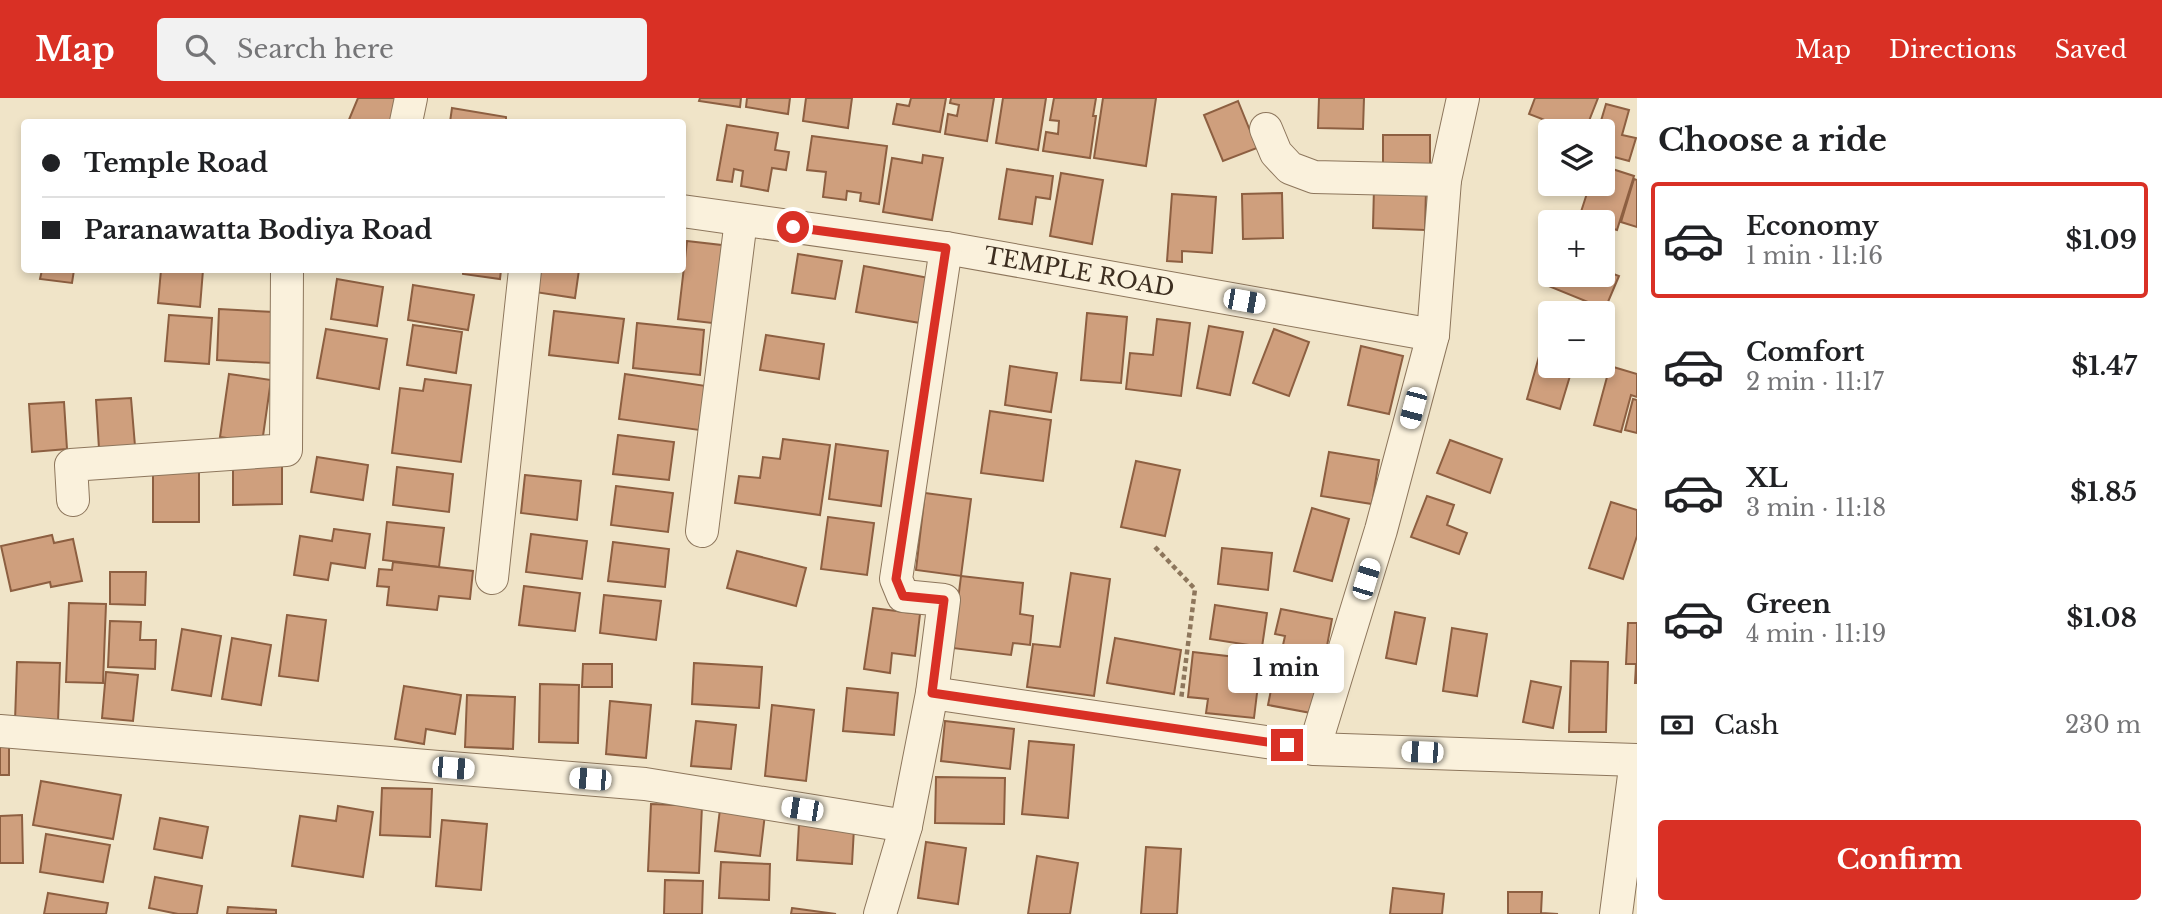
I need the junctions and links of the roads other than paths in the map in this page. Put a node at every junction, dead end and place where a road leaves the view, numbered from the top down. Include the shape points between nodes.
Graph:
1 (411, 98) edge
2 (1463, 98) edge
3 (407, 119) edge
4 (1266, 129) dead end
5 (1445, 180) junction
6 (686, 212) edge
7 (741, 220) junction
8 (946, 248) junction
9 (286, 273) edge
10 (525, 273) edge
11 (1433, 335) junction
12 (73, 500) dead end
13 (702, 531) dead end
14 (492, 578) dead end
15 (932, 693) junction
16 (0, 731) edge
17 (1314, 749) junction
18 (1636, 760) edge
19 (906, 825) junction
20 (880, 914) edge
21 (1616, 914) edge

1 - 3 street
2 - 5 street
4 - 5 street via 1276,153 1290,168 1314,177
5 - 11 street
6 - 7 street, TEMPLE ROAD
7 - 8 street, TEMPLE ROAD
7 - 13 street
8 - 11 street, TEMPLE ROAD
8 - 15 street via 896,579 903,596 944,600
9 - 12 street via 286,450 71,465
10 - 14 street
11 - 17 street via 1381,530
15 - 17 street
15 - 19 street
16 - 19 street via 645,784
17 - 18 street
18 - 21 street
19 - 20 street

